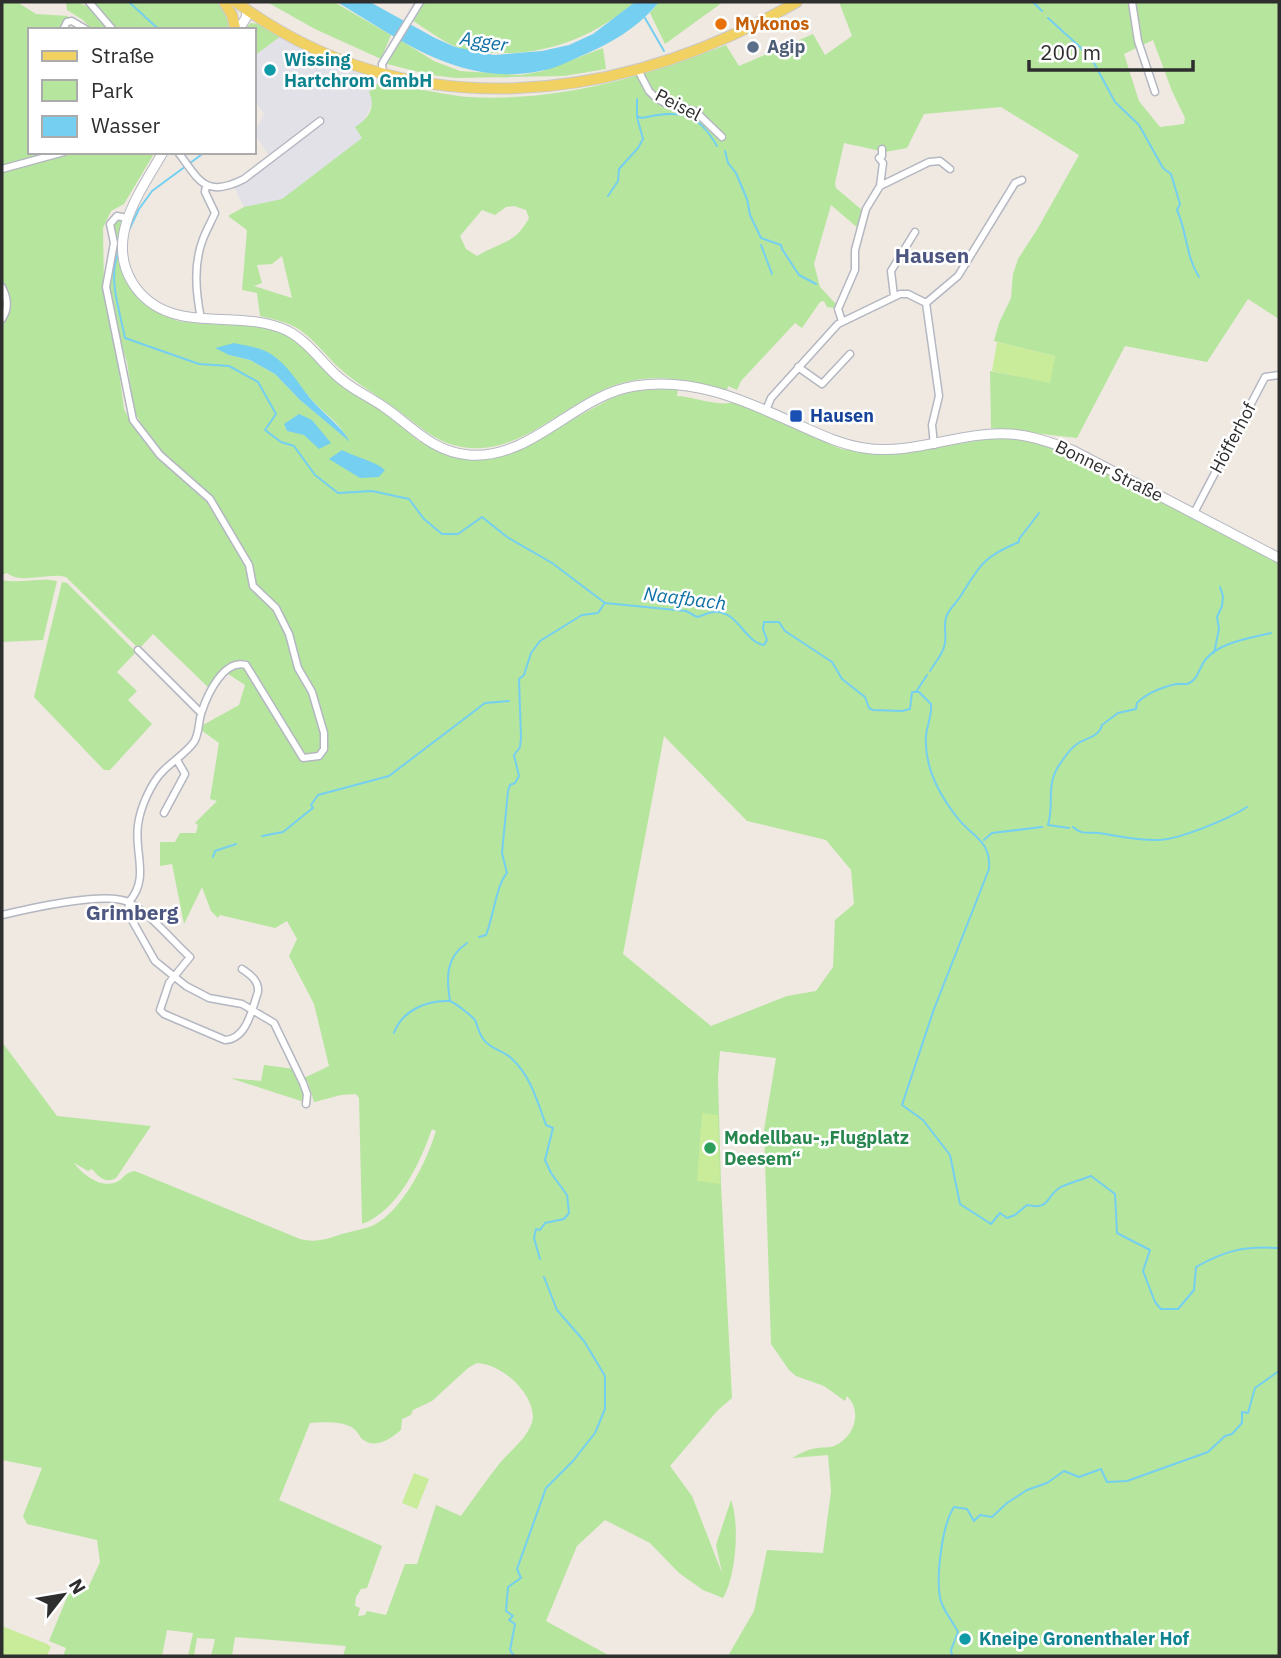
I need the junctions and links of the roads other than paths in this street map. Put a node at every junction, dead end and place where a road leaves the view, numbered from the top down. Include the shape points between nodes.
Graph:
1 (89, 2) edge
2 (224, 2) edge
3 (236, 2) edge
4 (420, 2) edge
5 (797, 2) edge
6 (1132, 2) edge
7 (247, 10) junction
8 (64, 28) edge
9 (84, 28) edge
10 (111, 28) edge
11 (235, 28) edge
12 (236, 28) edge
13 (638, 70) junction
14 (383, 73) junction
15 (1154, 92) dead end
16 (320, 121) dead end
17 (722, 137) dead end
18 (882, 149) dead end
19 (57, 154) edge
20 (162, 154) edge
21 (179, 154) edge
22 (274, 162) dead end
23 (265, 163) junction
24 (2, 169) edge
25 (950, 169) dead end
26 (1022, 180) dead end
27 (206, 185) junction
28 (880, 186) junction
29 (127, 218) junction
30 (915, 232) dead end
31 (2, 287) edge
32 (894, 296) junction
33 (926, 303) junction
34 (2, 319) edge
35 (201, 319) junction
36 (842, 321) junction
37 (850, 354) dead end
38 (798, 367) junction
39 (1279, 375) edge
40 (822, 384) junction
41 (830, 389) dead end
42 (766, 410) junction
43 (934, 444) junction
44 (1194, 513) junction
45 (1279, 558) edge
46 (138, 650) dead end
47 (201, 713) junction
48 (177, 760) junction
49 (164, 813) dead end
50 (129, 902) junction
51 (2, 915) edge
52 (242, 969) dead end
53 (174, 976) junction
54 (252, 1009) junction
55 (306, 1104) dead end

1 - 10 street
2 - 11 main road
3 - 7 main road
4 - 14 street via 382,64
5 - 13 main road via 720,41
6 - 15 street
7 - 12 street
7 - 14 main road via 299,41
8 - 9 street via 72,21
13 - 14 main road via 563,86 506,90 443,85
13 - 17 street, Peisel via 656,98 695,111
16 - 23 street
18 - 28 street
19 - 24 street
20 - 29 street, Bonner Straße
21 - 27 street
22 - 23 street
23 - 27 street via 232,185
25 - 28 street via 940,161 929,162
26 - 33 street via 1015,183 958,276
27 - 35 street via 215,214 198,255
28 - 36 street via 866,209 855,250 855,270 838,309
29 - 35 street, Bonner Straße via 123,251 133,283 166,312
29 - 47 street via 117,216 110,224 114,243 106,286 133,420 160,455 210,499 248,565 253,586 276,608 312,692 326,739 324,749 319,756 303,758 243,664 230,666
30 - 32 street via 891,271
31 - 34 street via 8,304
32 - 33 street via 908,294
32 - 36 street
33 - 43 street via 939,396 932,425
35 - 42 street, Bonner Straße via 258,321 296,336 337,376 423,439 470,455 519,445 601,397 630,386 663,383 702,388
36 - 38 street
37 - 40 street
38 - 40 street
38 - 42 street
39 - 44 street, Höfferhof via 1265,377
40 - 41 street
42 - 43 street, Bonner Straße via 839,442 866,448
43 - 44 street, Bonner Straße via 1008,434 1040,439 1072,450
44 - 45 street, Bonner Straße
46 - 47 street
47 - 48 street via 195,739
48 - 49 street via 185,774
48 - 50 street via 161,773 143,808 138,824 140,883
50 - 51 street via 70,902
50 - 53 street via 128,913 147,949
50 - 53 street via 190,957
52 - 54 street via 258,987
53 - 54 street via 209,998
53 - 54 street via 160,1010 225,1040 233,1039 246,1026
54 - 55 street via 272,1021 282,1036 307,1094

